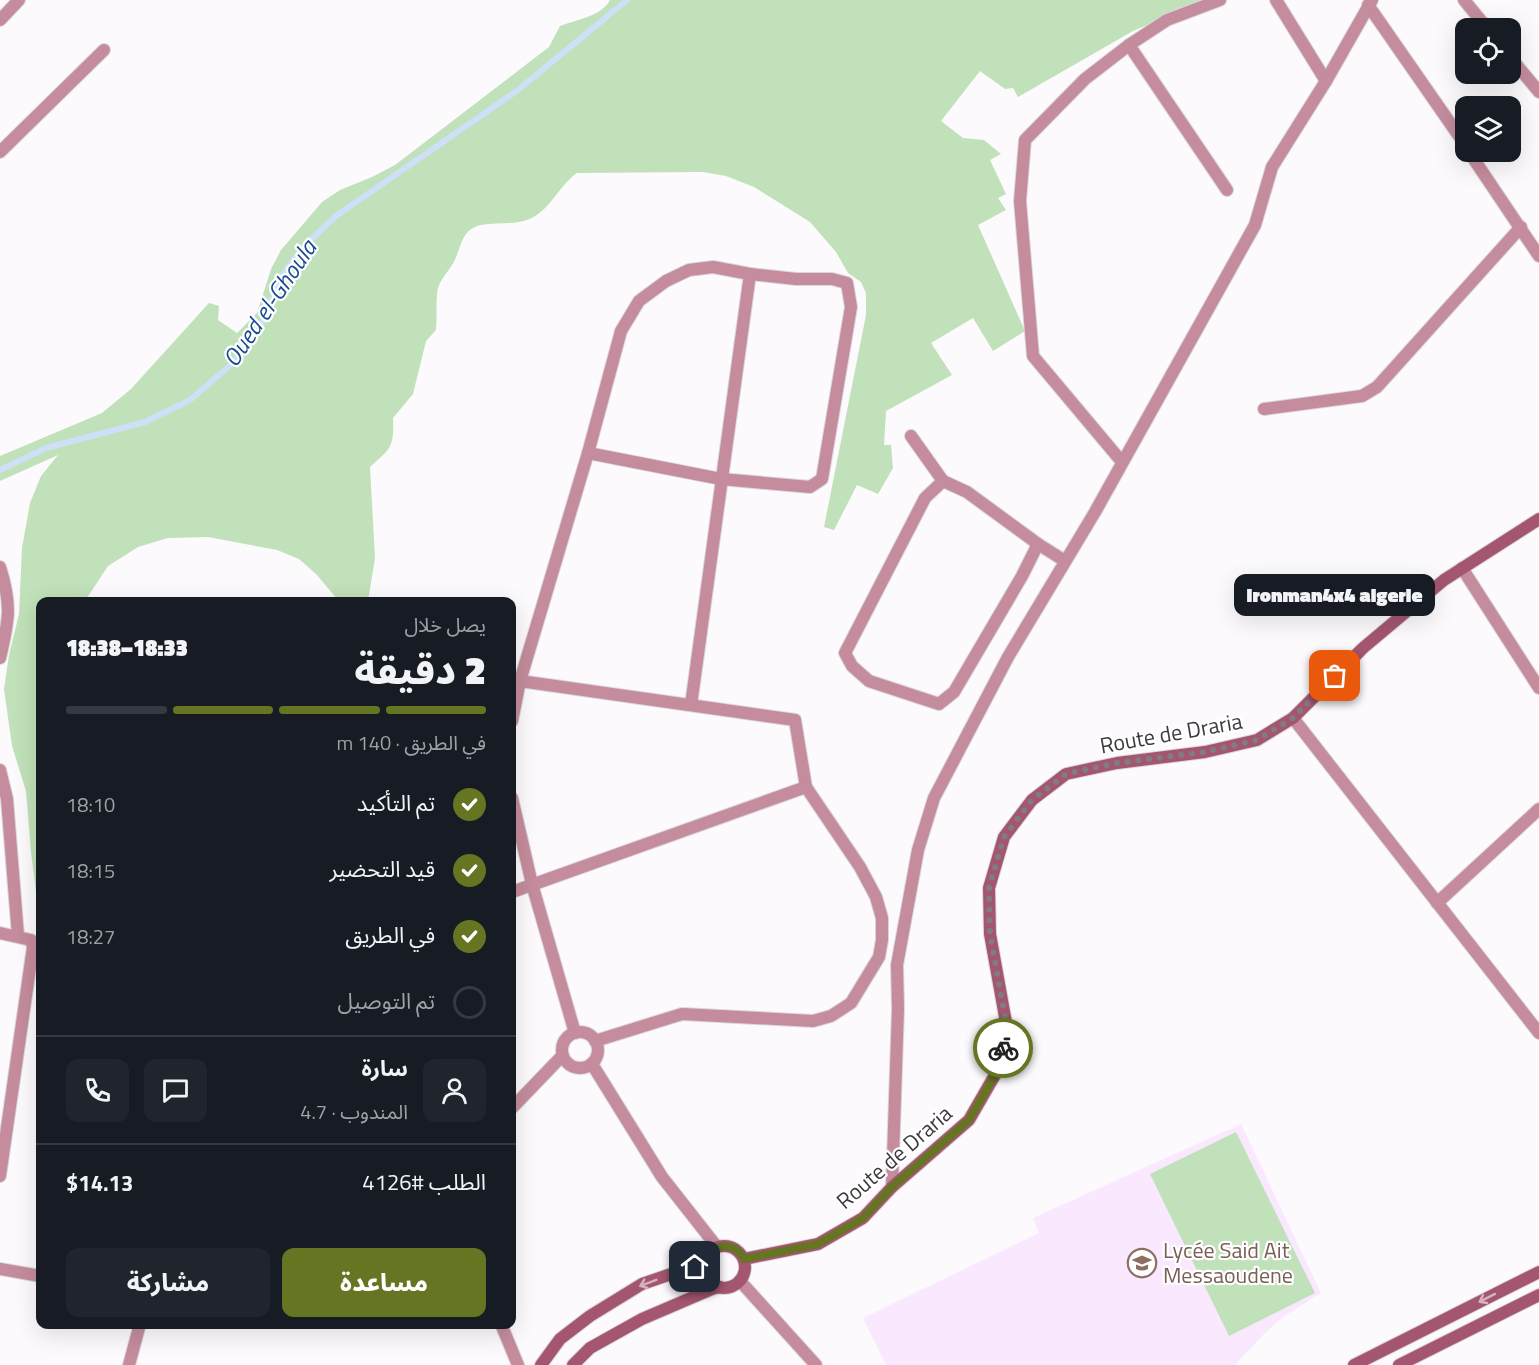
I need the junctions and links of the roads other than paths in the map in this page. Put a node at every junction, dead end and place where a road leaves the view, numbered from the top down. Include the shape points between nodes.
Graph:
1 (19, 0) edge
2 (1220, 0) edge
3 (1276, 0) edge
4 (1464, 0) edge
5 (1370, 3) edge
6 (1479, 18) edge
7 (0, 20) edge
8 (1129, 45) junction
9 (104, 50) dead end
10 (1521, 70) edge
11 (1326, 81) junction
12 (1539, 92) edge
13 (1455, 130) edge
14 (0, 153) edge
15 (1476, 162) edge
16 (1227, 189) dead end
17 (1521, 227) junction
18 (1539, 256) edge
19 (750, 274) junction
20 (1264, 409) dead end
21 (910, 436) dead end
22 (588, 453) junction
23 (1122, 462) junction
24 (721, 479) junction
25 (943, 482) junction
26 (1539, 519) edge
27 (1038, 544) junction
28 (1065, 561) junction
29 (0, 567) edge
30 (1462, 568) junction
31 (0, 657) edge
32 (520, 681) junction
33 (1539, 688) edge
34 (516, 701) edge
35 (691, 705) junction
36 (1293, 718) junction
37 (0, 770) edge
38 (806, 787) junction
39 (1539, 809) edge
40 (516, 815) edge
41 (532, 884) junction
42 (516, 890) edge
43 (1437, 903) junction
44 (0, 933) edge
45 (18, 936) junction
46 (575, 1033) junction
47 (1539, 1033) edge
48 (595, 1041) junction
49 (562, 1056) junction
50 (592, 1064) junction
51 (516, 1104) edge
52 (0, 1176) edge
53 (892, 1187) junction
54 (717, 1246) junction
55 (744, 1259) junction
56 (703, 1263) junction
57 (0, 1269) edge
58 (1539, 1272) edge
59 (36, 1275) edge
60 (740, 1281) junction
61 (720, 1287) junction
62 (1539, 1295) edge
63 (139, 1329) edge
64 (503, 1329) edge
65 (129, 1365) edge
66 (518, 1365) edge
67 (541, 1365) edge
68 (573, 1365) edge
69 (816, 1365) edge
70 (1354, 1365) edge
71 (1399, 1365) edge

1 - 7 street
2 - 8 street via 1167,20
3 - 11 street
4 - 6 street
5 - 11 street
5 - 13 street
8 - 16 street
8 - 23 street via 1085,79 1025,140 1020,201 1033,356
9 - 14 street
10 - 12 street
11 - 23 street via 1272,167 1255,225
15 - 17 street
17 - 18 street
17 - 20 street via 1377,387 1362,396
19 - 22 street via 713,267 689,270 666,281 639,302 621,331
19 - 24 street
19 - 24 street via 840,279 847,283 851,307 822,478 810,487
21 - 25 street
22 - 24 street
22 - 32 street
23 - 28 street
24 - 35 street
25 - 27 street via 967,492
25 - 27 street via 925,498 845,653 852,666 869,681 939,704 954,692
26 - 30 main road, Route de Draria
27 - 28 street
28 - 53 street via 1008,657 934,798 918,850 897,965
29 - 31 street via 7,590 9,621
30 - 33 street
30 - 36 main road, Route de Draria via 1363,648
32 - 34 street
32 - 35 street
35 - 38 street via 795,720
36 - 43 street
36 - 53 main road, Route de Draria via 1257,740 1066,774 1032,800 1004,837 989,888 990,934 1007,1028 999,1068 969,1120
37 - 45 street via 7,799
38 - 41 street
38 - 48 street via 860,867 882,918 879,957 851,1003 831,1016 813,1021 682,1014
39 - 43 street
40 - 41 street
41 - 42 street
41 - 46 street
43 - 47 street
44 - 45 street
45 - 52 street via 31,940 33,948
46 - 48 street via 586,1033
46 - 49 street via 562,1044
48 - 50 street via 598,1053
49 - 50 street via 575,1068
49 - 51 street
50 - 54 street via 662,1177
53 - 55 main road, Route de Draria via 863,1218 818,1244
54 - 55 main road via 730,1246
54 - 56 main road
55 - 60 main road
56 - 61 main road via 705,1276
56 -> 67 main road via 642,1284 590,1316 560,1339
57 - 59 street
58 -> 70 main road
60 - 61 main road
60 - 69 street
61 - 68 main road via 642,1319 590,1348
62 - 71 main road
63 - 65 street
64 - 66 street

